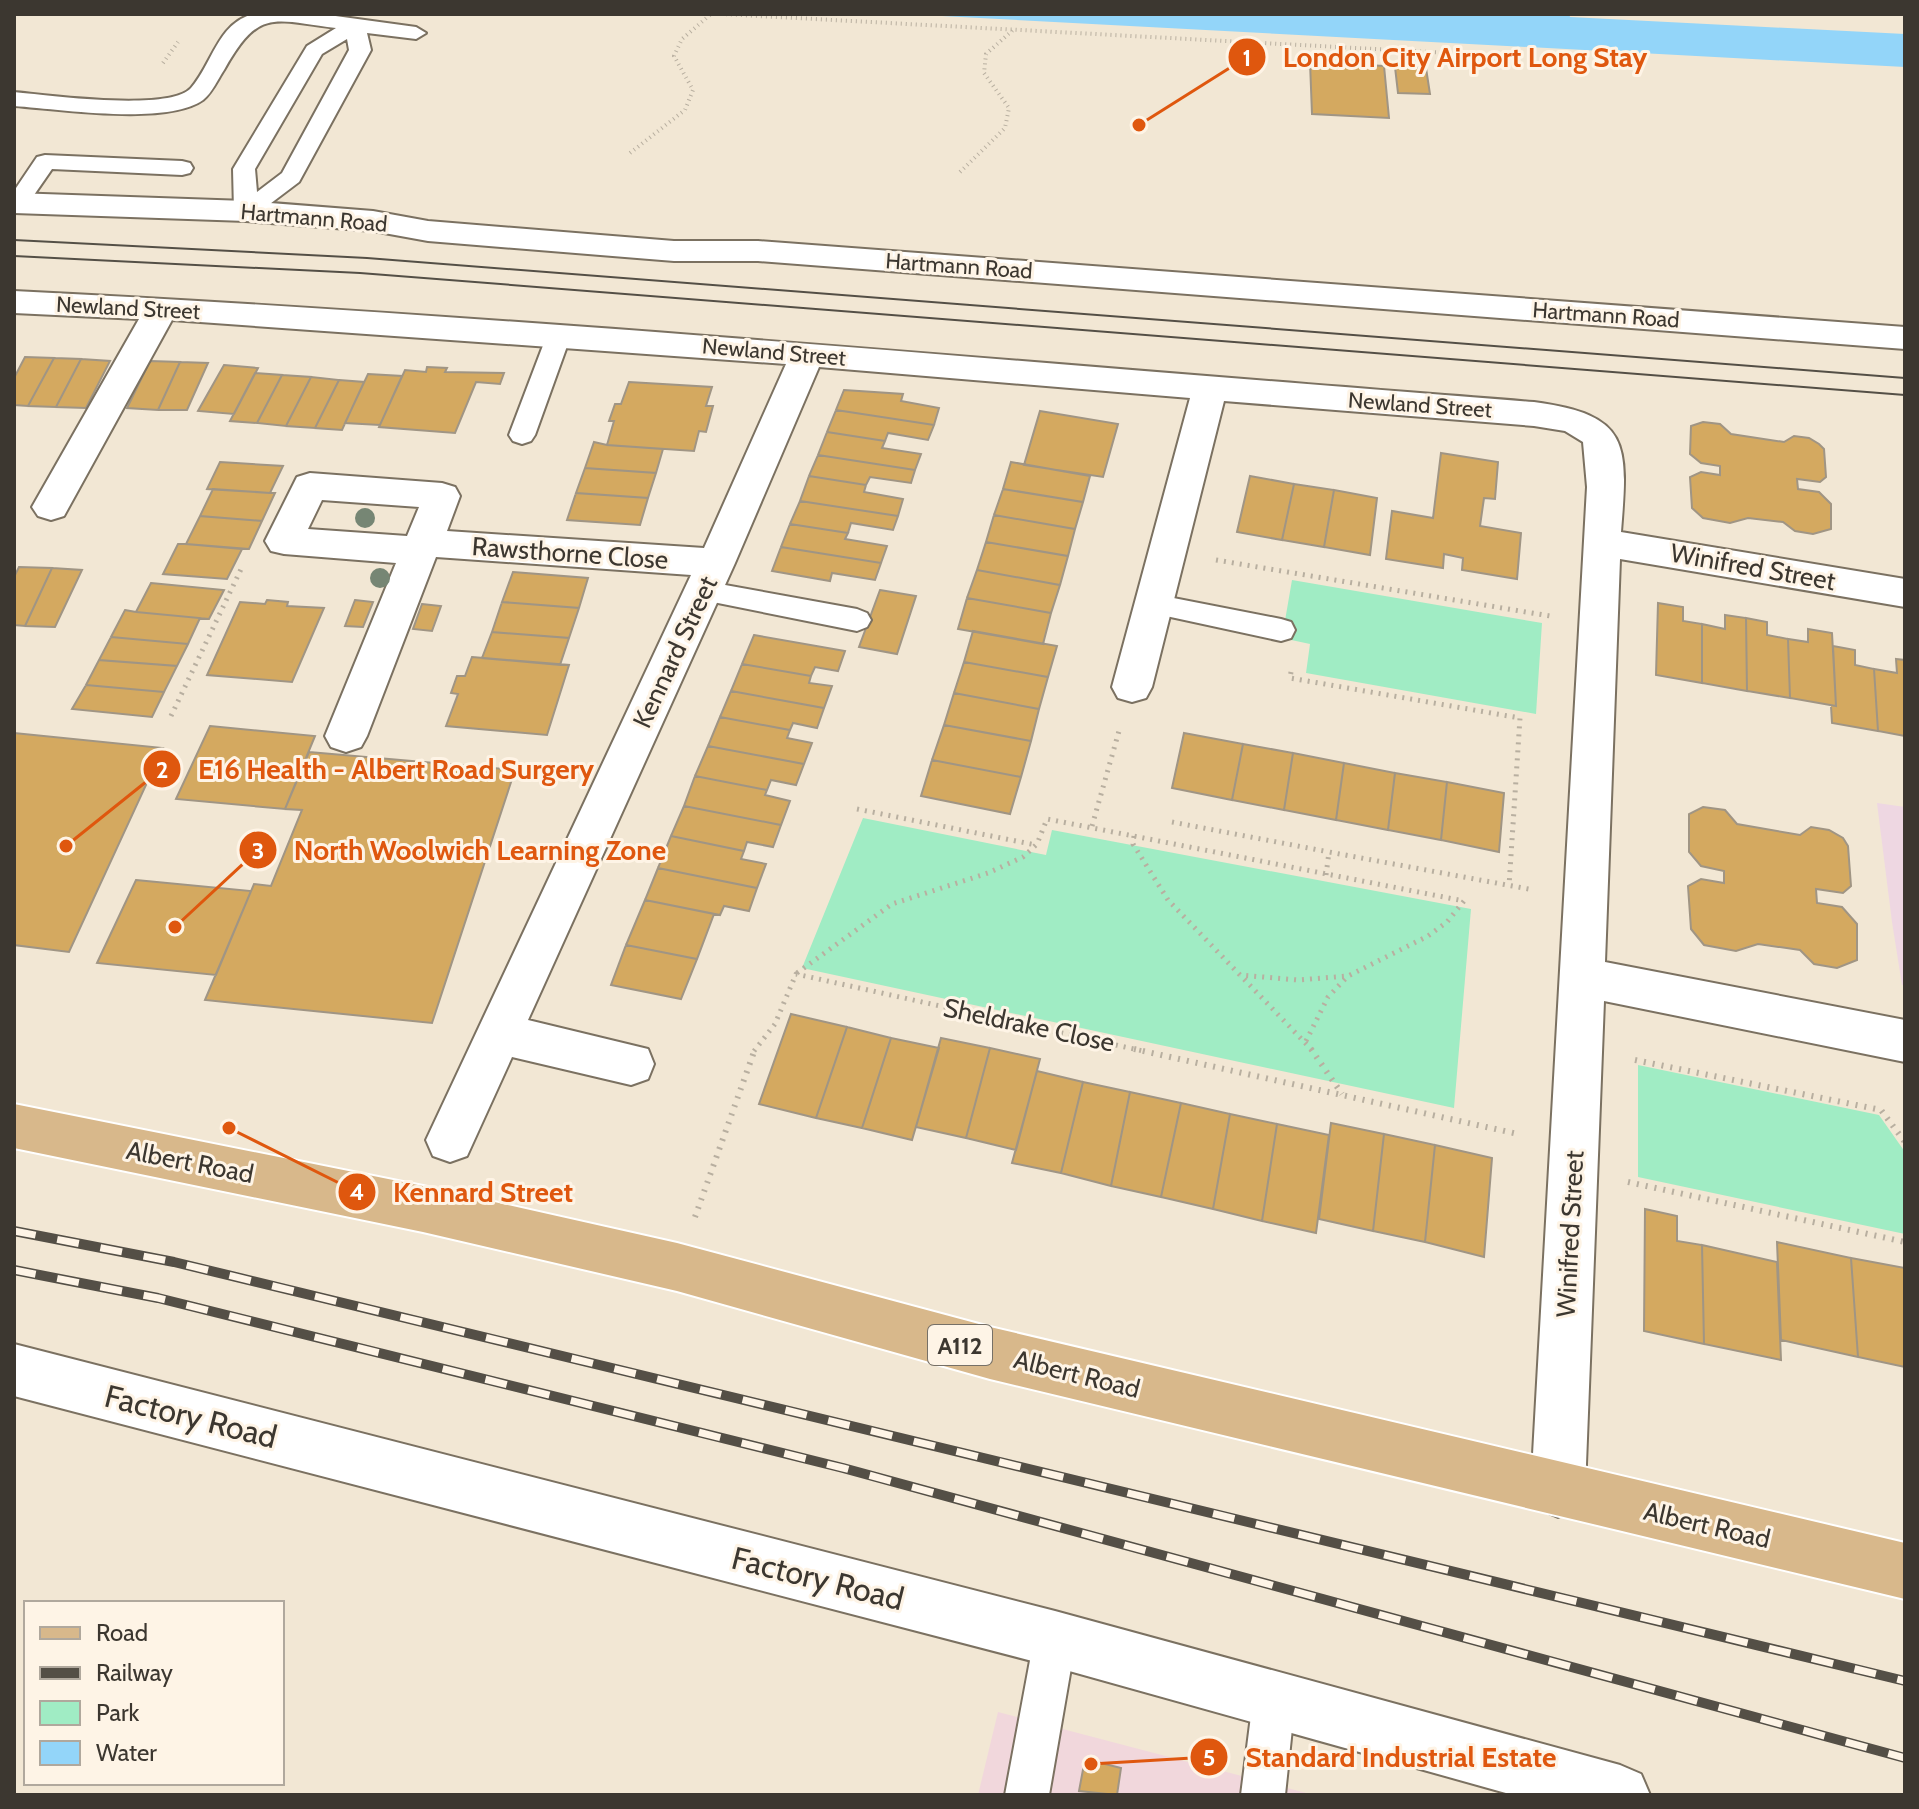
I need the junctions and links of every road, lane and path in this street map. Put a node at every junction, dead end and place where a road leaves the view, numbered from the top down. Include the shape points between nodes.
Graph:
1 (711, 14) edge
2 (721, 14) edge
3 (355, 26) junction
4 (1013, 30) junction
5 (416, 33) dead end
6 (181, 37) dead end
7 (1506, 56) dead end
8 (157, 71) dead end
9 (14, 99) edge
10 (630, 153) dead end
11 (182, 168) dead end
12 (960, 172) dead end
13 (15, 203) edge
14 (246, 211) junction
15 (14, 302) edge
16 (162, 308) junction
17 (559, 335) junction
18 (1905, 338) edge
19 (807, 355) junction
20 (1210, 389) junction
21 (1534, 414) joint
22 (522, 435) dead end
23 (51, 507) dead end
24 (284, 541) junction
25 (1602, 542) junction
26 (421, 547) junction
27 (1167, 552) junction
28 (710, 577) junction
29 (1905, 593) edge
30 (1153, 604) junction
31 (857, 620) dead end
32 (1598, 624) junction
33 (1281, 630) joint
34 (1132, 687) joint
35 (171, 716) dead end
36 (346, 736) dead end
37 (857, 809) dead end
38 (1172, 822) dead end
39 (1092, 826) junction
40 (1134, 836) junction
41 (1037, 845) junction
42 (1329, 852) junction
43 (1326, 875) junction
44 (1509, 886) junction
45 (1586, 900) junction
46 (796, 974) junction
47 (1240, 975) junction
48 (1348, 976) junction
49 (1582, 977) junction
50 (500, 1034) junction
51 (1306, 1041) junction
52 (1905, 1041) edge
53 (1578, 1048) junction
54 (631, 1064) dead end
55 (1342, 1095) junction
56 (14, 1126) edge
57 (450, 1140) dead end
58 (1905, 1142) edge
59 (1573, 1158) junction
60 (1905, 1242) edge
61 (677, 1267) junction
62 (14, 1370) edge
63 (1558, 1490) junction
64 (1905, 1571) edge
65 (1055, 1639) junction
66 (1274, 1700) junction
67 (1027, 1795) edge
68 (1263, 1795) edge
69 (1620, 1795) edge

1 - 10 path via 682,39 674,56 693,90 685,110
2 - 4 path
3 - 5 lane
3 - 9 lane via 282,15 245,22 197,95 177,103 148,107
3 - 14 lane via 360,50 291,177
3 - 14 lane via 314,50 244,169
4 - 7 path
4 - 12 path via 986,54 984,73 1009,108 1005,128
6 - 8 path
11 - 13 lane via 45,162
13 - 14 street, Hartmann Road
14 - 18 street, Hartmann Road via 674,251 758,251
15 - 16 street, Newland Street
16 - 17 street, Newland Street
16 - 23 street
17 - 19 street, Newland Street
17 - 22 lane
19 - 20 street, Newland Street
19 - 28 street, Kennard Street
20 - 21 street, Newland Street
20 - 27 street
21 - 25 street, Winifred Street via 1572,420 1598,436 1605,456
24 - 26 street, Rawsthorne Close
24 - 26 street via 310,486 442,496
24 - 35 path via 248,554
25 - 29 street, Winifred Street
25 - 32 street, Winifred Street
26 - 28 street, Rawsthorne Close
26 - 36 street
27 - 30 street
27 - 32 path
28 - 31 lane
28 - 50 street, Kennard Street
30 - 33 lane
30 - 34 street
32 - 45 street, Winifred Street
33 - 44 path via 1277,644 1296,648 1290,678 1520,718
34 - 39 path
37 - 41 path
38 - 42 path
39 - 40 path
39 - 41 path via 1047,819
40 - 43 path
40 - 47 path via 1133,844 1168,900
41 - 46 path via 1019,860 893,903
42 - 43 path
42 - 44 path
43 - 48 path via 1464,901 1428,936
44 - 45 path
45 - 49 street, Winifred Street
46 - 55 path, Sheldrake Close
46 - 61 path via 770,1038 755,1048
47 - 48 path via 1298,980
47 - 51 path
48 - 51 path via 1328,997
49 - 52 street
49 - 53 street, Winifred Street
50 - 54 street
50 - 57 street, Kennard Street
51 - 55 path
53 - 58 path via 1881,1110
53 - 59 street, Winifred Street
55 - 59 path, Sheldrake Close
56 - 61 main road, Albert Road / A112
59 - 60 path, Sheldrake Close
59 - 63 street, Winifred Street
61 - 63 main road, Albert Road / A112 via 990,1353
62 - 65 street, Factory Road
63 - 64 main road, Albert Road / A112
65 - 66 street, Factory Road
65 - 67 lane
66 - 68 lane
66 - 69 street, Factory Road

